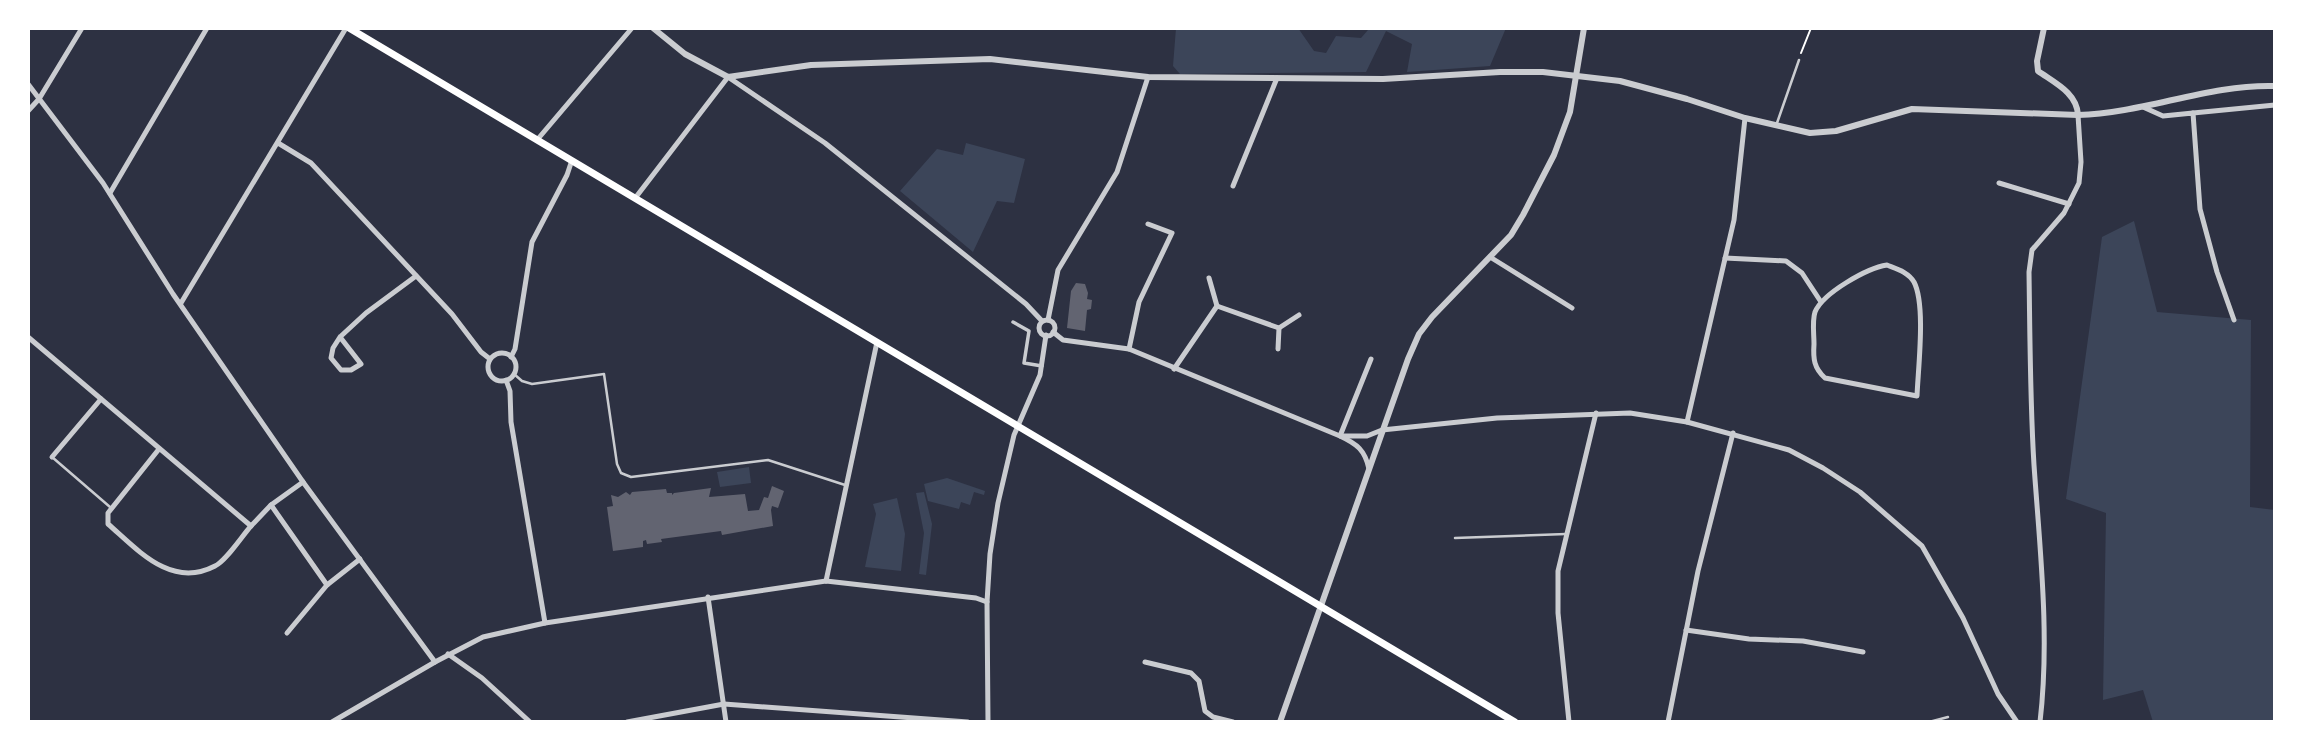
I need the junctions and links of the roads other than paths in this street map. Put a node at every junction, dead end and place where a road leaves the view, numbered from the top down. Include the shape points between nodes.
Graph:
1 (82, 28) edge
2 (207, 28) edge
3 (347, 28) edge
4 (632, 28) edge
5 (653, 28) edge
6 (1584, 28) edge
7 (2044, 28) edge
8 (1799, 60) road end
9 (1576, 75) junction
10 (728, 77) junction
11 (1148, 77) junction
12 (1277, 78) junction
13 (28, 84) edge
14 (2275, 86) edge
15 (39, 99) junction
16 (2275, 106) edge
17 (2143, 107) junction
18 (28, 111) edge
19 (2193, 113) junction
20 (2078, 116) junction
21 (1745, 118) junction
22 (1776, 125) junction
23 (537, 140) junction
24 (278, 143) junction
25 (572, 160) junction
26 (1999, 183) dead end
27 (1233, 186) dead end
28 (110, 194) junction
29 (636, 197) junction
30 (2068, 204) junction
31 (1148, 224) dead end
32 (1490, 257) junction
33 (1725, 258) junction
34 (416, 276) junction
35 (1209, 278) dead end
36 (1821, 302) junction
37 (181, 303) junction
38 (1217, 306) junction
39 (1572, 308) dead end
40 (1299, 315) dead end
41 (2234, 320) dead end
42 (1045, 321) junction
43 (1013, 322) dead end
44 (1279, 328) junction
45 (1053, 332) junction
46 (1046, 335) junction
47 (28, 337) edge
48 (341, 337) junction
49 (877, 342) junction
50 (1129, 349) junction
51 (1278, 349) dead end
52 (511, 357) junction
53 (490, 359) junction
54 (1371, 359) dead end
55 (1042, 366) junction
56 (1174, 369) junction
57 (514, 374) junction
58 (506, 380) junction
59 (101, 399) junction
60 (1596, 413) junction
61 (1687, 422) junction
62 (1018, 426) junction
63 (1381, 430) junction
64 (1733, 433) junction
65 (1340, 436) junction
66 (159, 449) junction
67 (52, 457) joint
68 (1369, 469) junction
69 (303, 482) junction
70 (845, 485) junction
71 (271, 505) junction
72 (112, 508) junction
73 (251, 526) junction
74 (1566, 534) junction
75 (1455, 538) dead end
76 (360, 559) junction
77 (826, 581) junction
78 (327, 585) junction
79 (708, 597) junction
80 (987, 602) junction
81 (1322, 607) junction
82 (545, 623) junction
83 (1686, 630) junction
84 (287, 632) dead end
85 (1863, 652) dead end
86 (448, 654) junction
87 (435, 662) junction
88 (1144, 662) dead end
89 (724, 704) junction
90 (869, 714) junction
91 (1948, 717) dead end
92 (332, 722) edge
93 (530, 722) edge
94 (627, 722) edge
95 (726, 722) edge
96 (868, 722) edge
97 (968, 722) edge
98 (988, 722) edge
99 (1233, 722) edge
100 (1280, 722) edge
101 (1515, 722) edge
102 (1569, 722) edge
103 (1668, 722) edge
104 (1929, 722) edge
105 (2017, 722) edge
106 (2040, 722) edge

1 - 15 street
2 - 28 street
3 - 23 main road
3 - 24 street
4 - 23 street
5 - 10 street via 685,54
6 - 9 street
7 - 20 street via 2038,71 2070,94
8 - 22 lane
9 - 12 street via 1500,72 1383,79
9 - 21 street via 1620,81
9 - 32 street via 1570,112 1554,155 1523,215
10 - 11 street via 811,65 990,59
10 - 29 street
10 - 42 street via 825,143
11 - 12 street
11 - 42 street via 1117,172 1058,270
12 - 27 street
13 - 15 street
14 - 17 street via 2245,86
15 - 18 street
15 - 28 street
16 - 19 street
17 - 19 street via 2163,116
17 - 20 street
19 - 41 street via 2200,209
20 - 22 street via 1929,108 1810,134
20 - 30 street via 2079,183
21 - 22 street
21 - 33 street via 1734,220
23 - 25 main road
24 - 34 street via 311,163
24 - 37 street
25 - 29 main road
25 - 52 street via 532,243
26 - 30 street
28 - 37 street
29 - 49 main road
30 - 106 street via 2032,250 2029,272 2032,423 2045,622
31 - 50 street via 1172,233 1139,302
32 - 39 street
32 - 63 street via 1419,334
33 - 36 street via 1786,261 1802,273
33 - 61 street
34 - 48 street
34 - 53 street
35 - 38 street
36 - 36 street via 1814,313 1817,371 1825,378 1917,396 1920,300 1913,281 1887,265 1873,267
37 - 69 street
38 - 44 street
38 - 56 street
40 - 44 street
42 - 45 street via 1054,324
42 - 46 street via 1040,330
43 - 55 street via 1029,331 1022,362
44 - 51 street
45 - 46 street
45 - 50 street via 1063,340
46 - 55 street
47 - 59 street
48 - 48 street via 361,364 351,370 341,370 331,358
49 - 62 main road
49 - 70 street
50 - 56 street
52 - 53 street via 498,354
52 - 57 street
53 - 58 street via 491,376
54 - 65 street
55 - 62 street
56 - 65 street
57 - 58 street
57 - 70 lane via 532,384 604,374 617,464 631,477 768,460
58 - 82 street
59 - 66 street
59 - 67 street
60 - 61 street
60 - 63 street
60 - 74 street
61 - 64 street
62 - 80 street via 998,503
62 - 81 main road
63 - 65 street via 1367,436
63 - 68 street
64 - 83 street
64 - 105 street via 1789,450 1823,468 1860,492 1922,546
65 - 68 street via 1366,454
66 - 72 street
66 - 73 street
67 - 72 lane
68 - 81 street
69 - 71 street
69 - 76 street
70 - 77 street
71 - 73 street
71 - 78 street
72 - 73 street via 108,524 168,571 194,572 217,566
74 - 75 lane
74 - 102 street via 1558,571 1558,613
76 - 78 street
76 - 87 street
77 - 79 street
77 - 80 street
78 - 84 street
79 - 82 street
79 - 89 street
80 - 98 street
81 - 100 street
81 - 101 main road
82 - 86 street via 492,634
83 - 85 street via 1803,641
83 - 103 street
86 - 87 street
86 - 93 street
87 - 92 street
88 - 99 street via 1191,673 1199,681 1205,711
89 - 90 street
89 - 94 street
89 - 95 street
90 - 96 street
90 - 97 street
91 - 104 lane

